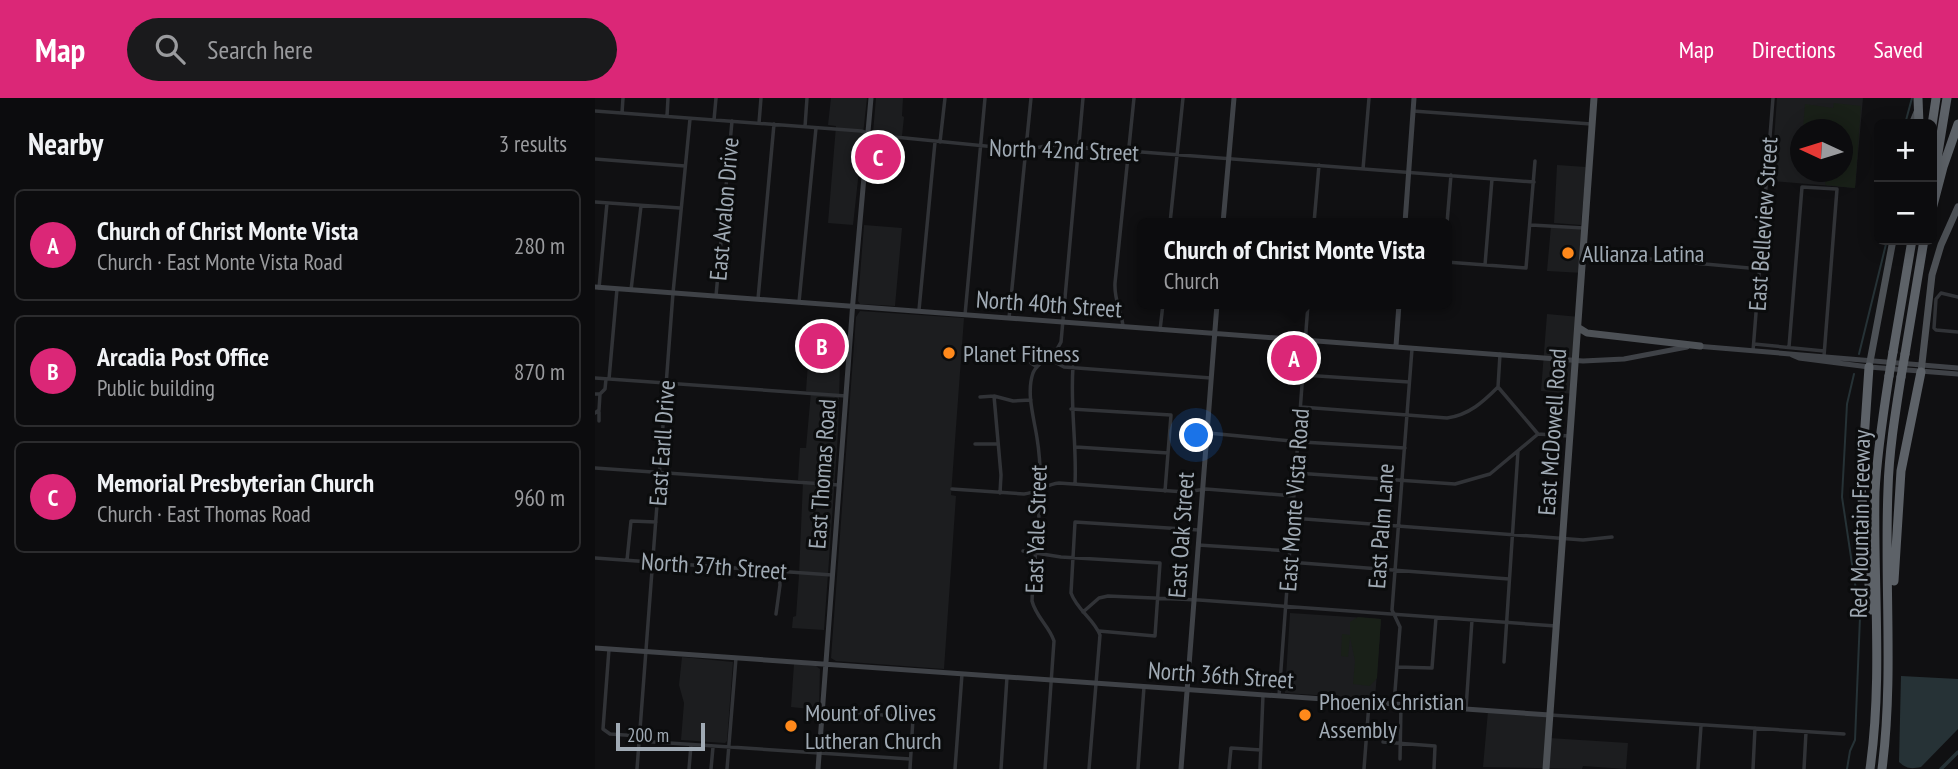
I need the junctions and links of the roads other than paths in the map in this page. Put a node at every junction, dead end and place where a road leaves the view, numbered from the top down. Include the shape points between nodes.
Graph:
1 (623, 98) edge
2 (668, 98) edge
3 (716, 98) edge
4 (761, 98) edge
5 (807, 98) edge
6 (871, 98) edge
7 (945, 98) edge
8 (985, 98) edge
9 (1031, 98) edge
10 (1083, 98) edge
11 (1133, 98) edge
12 (1183, 98) edge
13 (1234, 98) edge
14 (1369, 98) edge
15 (1414, 98) edge
16 (1594, 98) edge
17 (1773, 98) edge
18 (1920, 98) edge
19 (1936, 98) edge
20 (1947, 98) edge
21 (595, 111) edge
22 (1413, 111) junction
23 (622, 113) junction
24 (667, 116) junction
25 (690, 118) junction
26 (1914, 119) edge
27 (1919, 119) edge
28 (1933, 119) edge
29 (714, 120) junction
30 (732, 121) junction
31 (759, 123) junction
32 (774, 124) junction
33 (1593, 124) junction
34 (805, 127) junction
35 (815, 128) junction
36 (1957, 128) edge
37 (867, 133) junction
38 (938, 142) junction
39 (980, 147) junction
40 (1079, 147) junction
41 (1026, 150) junction
42 (1127, 151) junction
43 (1176, 155) junction
44 (1229, 158) junction
45 (595, 159) edge
46 (1535, 161) dead end
47 (1319, 165) junction
48 (685, 166) junction
49 (1363, 169) junction
50 (1409, 172) junction
51 (1451, 176) junction
52 (1492, 179) junction
53 (1534, 182) junction
54 (1933, 182) edge
55 (1937, 193) edge
56 (595, 202) edge
57 (607, 203) junction
58 (641, 206) junction
59 (680, 208) junction
60 (1957, 211) edge
61 (1170, 218) edge
62 (1223, 218) edge
63 (1314, 218) edge
64 (1405, 218) edge
65 (1447, 218) edge
66 (1531, 225) junction
67 (1586, 228) junction
68 (1892, 245) edge
69 (1911, 245) edge
70 (1924, 245) edge
71 (1584, 253) junction
72 (1452, 262) edge
73 (1485, 265) junction
74 (1760, 269) junction
75 (597, 288) edge
76 (617, 289) junction
77 (631, 290) junction
78 (673, 293) junction
79 (716, 296) junction
80 (1958, 297) edge
81 (758, 299) junction
82 (799, 302) junction
83 (852, 306) junction
84 (1162, 309) edge
85 (1216, 309) edge
86 (1308, 309) edge
87 (1399, 309) edge
88 (919, 312) junction
89 (965, 315) junction
90 (1009, 318) junction
91 (1063, 323) junction
92 (1123, 327) junction
93 (1579, 328) junction
94 (1160, 330) junction
95 (1958, 332) edge
96 (1214, 333) junction
97 (1305, 340) junction
98 (1754, 344) junction
99 (1396, 346) junction
100 (1700, 346) junction
101 (1412, 347) junction
102 (1789, 347) junction
103 (1753, 351) junction
104 (1824, 353) junction
105 (1500, 354) junction
106 (1792, 355) junction
107 (1049, 359) junction
108 (1577, 360) junction
109 (1031, 363) dead end
110 (1869, 364) junction
111 (1037, 367) junction
112 (1073, 368) junction
113 (1958, 368) edge
114 (1922, 369) junction
115 (1958, 374) edge
116 (1303, 375) junction
117 (595, 377) edge
118 (606, 378) junction
119 (1210, 378) junction
120 (1409, 382) junction
121 (667, 383) junction
122 (1498, 387) junction
123 (600, 393) edge
124 (846, 396) junction
125 (993, 396) junction
126 (980, 397) dead end
127 (1031, 400) junction
128 (1301, 407) junction
129 (1071, 409) junction
130 (597, 411) edge
131 (1407, 415) junction
132 (599, 421) dead end
133 (1206, 433) junction
134 (1538, 434) junction
135 (1571, 436) junction
136 (1298, 441) junction
137 (998, 443) junction
138 (975, 444) dead end
139 (1076, 447) junction
140 (1405, 448) junction
141 (1518, 451) junction
142 (1168, 453) junction
143 (595, 468) edge
144 (659, 472) junction
145 (1296, 473) junction
146 (1402, 481) junction
147 (1075, 484) junction
148 (839, 485) junction
149 (952, 489) dead end
150 (1040, 489) junction
151 (1202, 490) junction
152 (1165, 491) junction
153 (1000, 493) junction
154 (1294, 496) junction
155 (1292, 518) junction
156 (656, 522) junction
157 (1399, 526) junction
158 (1199, 530) junction
159 (1512, 534) junction
160 (1612, 537) dead end
161 (1563, 538) junction
162 (1198, 545) junction
163 (1023, 551) dead end
164 (1290, 551) junction
165 (1036, 552) junction
166 (595, 558) edge
167 (1072, 558) junction
168 (627, 560) junction
169 (653, 562) junction
170 (1289, 562) junction
171 (1395, 570) junction
172 (779, 571) junction
173 (832, 575) junction
174 (1509, 579) junction
175 (1157, 600) junction
176 (1194, 600) junction
177 (1286, 607) junction
178 (1083, 612) junction
179 (776, 614) dead end
180 (1393, 615) junction
181 (1436, 618) junction
182 (1472, 621) junction
183 (1506, 623) junction
184 (1556, 626) junction
185 (1889, 628) junction
186 (1099, 631) junction
187 (595, 648) edge
188 (609, 649) junction
189 (646, 652) junction
190 (736, 658) junction
191 (1504, 662) dead end
192 (825, 664) junction
193 (1397, 667) junction
194 (962, 674) junction
195 (1007, 677) junction
196 (1052, 680) junction
197 (1096, 683) junction
198 (1877, 685) junction
199 (1144, 687) junction
200 (1187, 690) junction
201 (1263, 695) junction
202 (1279, 696) junction
203 (1369, 703) junction
204 (1398, 705) junction
205 (823, 709) junction
206 (1466, 709) junction
207 (1550, 715) junction
208 (1701, 725) junction
209 (1755, 729) junction
210 (1806, 732) junction
211 (1844, 734) dead end
212 (639, 738) junction
213 (1383, 742) dead end
214 (1399, 743) junction
215 (691, 745) junction
216 (713, 746) junction
217 (729, 747) junction
218 (1261, 750) junction
219 (819, 753) junction
220 (910, 759) junction
221 (1400, 759) dead end
222 (637, 769) edge
223 (689, 769) edge
224 (711, 769) edge
225 (727, 769) edge
226 (818, 769) edge
227 (910, 769) edge
228 (955, 769) edge
229 (1001, 769) edge
230 (1045, 769) edge
231 (1090, 769) edge
232 (1138, 769) edge
233 (1181, 769) edge
234 (1229, 769) edge
235 (1260, 769) edge
236 (1364, 769) edge
237 (1434, 769) edge
238 (1546, 769) edge
239 (1698, 769) edge
240 (1753, 769) edge
241 (1804, 769) edge
242 (1870, 769) edge
243 (1882, 769) edge

1 - 23 street
2 - 24 street
3 - 29 street, East Avalon Drive
4 - 31 street
5 - 34 street
6 - 37 main road, East Thomas Road
7 - 38 street
8 - 39 street
9 - 41 street
10 - 40 street
11 - 42 street
12 - 43 street
13 - 44 main road
14 - 49 street
15 - 22 main road
16 - 33 main road, East McDowell Road
17 - 74 street, East Belleview Street
18 - 26 main road
18 - 27 highway, bridge
19 - 28 highway
20 - 54 highway
21 - 23 street, North 42nd Street
22 - 33 street
22 - 50 main road
23 - 24 street, North 42nd Street
24 - 25 street, North 42nd Street
25 - 29 street, North 42nd Street
25 - 48 street, East Earll Drive
29 - 30 street, North 42nd Street
30 - 31 street, North 42nd Street
30 - 79 street, East Avalon Drive
31 - 32 street, North 42nd Street
32 - 34 street, North 42nd Street
32 - 81 street
33 - 67 main road, East McDowell Road
34 - 35 street, North 42nd Street
35 - 37 street, North 42nd Street
35 - 82 street
36 - 55 highway
37 - 38 street, North 42nd Street
37 - 83 main road, East Thomas Road
38 - 39 street, North 42nd Street
38 - 88 street
39 - 41 street, North 42nd Street
39 - 89 street
40 - 41 street, North 42nd Street via 1043,145
40 - 42 street, North 42nd Street
40 - 91 street
41 - 90 street
42 - 43 street, North 42nd Street
42 - 92 street via 1114,299
43 - 44 street, North 42nd Street
43 - 61 street
44 - 47 street, North 42nd Street
44 - 62 main road
45 - 48 street
46 - 53 street
47 - 49 street, North 42nd Street
47 - 63 street
48 - 59 street, East Earll Drive
49 - 50 street, North 42nd Street
50 - 51 street, North 42nd Street
50 - 64 main road
51 - 52 street, North 42nd Street
51 - 65 street
52 - 53 street, North 42nd Street
52 - 73 street
53 - 66 street
56 - 57 street
57 - 58 street
57 - 75 street
58 - 59 street
58 - 77 street
59 - 78 street, East Earll Drive
60 - 114 main road via 1931,280
66 - 67 street
66 - 73 street via 1526,268
67 - 71 main road, East McDowell Road
68 - 110 main road
69 - 198 highway, Red Mountain Freeway, bridge via 1876,481
70 - 185 highway, Red Mountain Freeway, bridge via 1891,444
71 - 74 street
71 - 93 main road, East McDowell Road
72 - 73 street
74 - 98 street, East Belleview Street
75 - 76 main road, North 40th Street
76 - 77 main road, North 40th Street
76 - 118 street
77 - 78 main road, North 40th Street
78 - 79 main road, North 40th Street
78 - 121 street, East Earll Drive
79 - 81 main road, North 40th Street
80 - 95 street via 1941,293 1936,299 1934,328
81 - 82 main road, North 40th Street
82 - 83 main road, North 40th Street
83 - 88 main road, North 40th Street
83 - 124 main road, East Thomas Road
84 - 94 street
85 - 96 main road, East Oak Street
86 - 97 street, East Monte Vista Road
87 - 99 main road
88 - 89 main road, North 40th Street
89 - 90 main road, North 40th Street
90 - 91 main road, North 40th Street
91 - 92 main road, North 40th Street
91 - 107 street via 1060,345
92 - 94 main road, North 40th Street
93 - 100 main road via 1587,333
93 - 108 main road, East McDowell Road
94 - 96 main road, North 40th Street
96 - 97 main road, North 40th Street
96 - 119 main road, East Oak Street
97 - 99 main road, North 40th Street
97 - 116 street, East Monte Vista Road
98 - 102 street
98 - 103 street, East Belleview Street
99 - 101 main road, North 40th Street
100 - 103 main road, North 40th Street
100 - 108 main road, North 40th Street via 1624,359
101 - 105 main road, North 40th Street
101 - 120 street, East Palm Lane
102 - 104 street
102 - 104 street via 1802,187 1837,190
103 - 106 main road, North 40th Street
104 - 106 main road, North 40th Street
104 - 110 main road, North 40th Street
105 - 108 main road, North 40th Street
105 - 122 street
106 - 110 main road, North 40th Street
107 - 111 street
107 - 112 street
108 - 135 main road, East McDowell Road
109 - 111 street
110 - 114 main road, North 40th Street
110 - 198 highway via 1861,485
111 - 127 street, East Yale Street
112 - 119 street
112 - 129 street
113 - 114 main road, North 40th Street
114 - 115 main road, North 40th Street
114 - 185 highway via 1900,475
116 - 120 street
116 - 128 street, East Monte Vista Road
117 - 118 street
118 - 121 street
118 - 123 street
119 - 133 main road, East Oak Street
120 - 131 street, East Palm Lane
121 - 124 street
121 - 144 street, East Earll Drive
122 - 131 street via 1479,405 1456,417
122 - 134 street
123 - 130 street
124 - 148 main road, East Thomas Road
125 - 126 street
125 - 127 street
125 - 137 street
127 - 150 street, East Yale Street via 1041,463
128 - 131 street
128 - 136 street, East Monte Vista Road
129 - 139 street
129 - 142 street via 1171,415
130 - 132 street
131 - 140 street, East Palm Lane
133 - 136 street
133 - 151 main road, East Oak Street
134 - 135 street
134 - 141 street
135 - 161 main road, East McDowell Road
136 - 140 street
136 - 145 street, East Monte Vista Road
137 - 138 street
137 - 153 street
139 - 142 street
139 - 147 street
140 - 146 street, East Palm Lane
141 - 146 street via 1490,474 1468,482
141 - 159 street
142 - 152 street
143 - 144 street
144 - 148 street
144 - 156 street, East Earll Drive
145 - 146 street
145 - 154 street, East Monte Vista Road
146 - 157 street, East Palm Lane
147 - 150 street via 1055,483
147 - 152 street
148 - 173 main road, East Thomas Road
149 - 153 street
150 - 153 street
150 - 165 street, East Yale Street
151 - 152 street
151 - 154 street
151 - 158 main road, East Oak Street
154 - 155 street, East Monte Vista Road
155 - 157 street
155 - 164 street, East Monte Vista Road
156 - 168 street via 631,521
156 - 169 street, East Earll Drive
157 - 159 street
157 - 171 street, East Palm Lane
158 - 162 main road, East Oak Street
158 - 167 street via 1075,522
159 - 161 street
159 - 174 street
160 - 161 street
161 - 184 main road, East McDowell Road
162 - 164 street
162 - 176 main road, East Oak Street
163 - 165 street
164 - 170 street, East Monte Vista Road
165 - 167 street
165 - 196 street, East Yale Street via 1032,601 1053,636
166 - 168 street, North 37th Street
167 - 175 street via 1160,563
167 - 178 street via 1071,593
168 - 169 street, North 37th Street
169 - 172 street, North 37th Street
169 - 189 street, East Earll Drive
170 - 171 street
170 - 177 street, East Monte Vista Road
171 - 174 street
171 - 180 street, East Palm Lane
172 - 173 street, North 37th Street
172 - 179 street
173 - 192 main road, East Thomas Road
174 - 183 street
175 - 176 street
175 - 178 street via 1104,596
175 - 186 street via 1155,636
176 - 177 street
176 - 200 main road, East Oak Street
177 - 180 street
177 - 202 street, East Monte Vista Road
178 - 186 street
180 - 181 street
180 - 193 street, East Palm Lane via 1400,628
181 - 182 street
181 - 193 street via 1432,668
182 - 183 street
182 - 206 street
183 - 184 street
183 - 191 street
184 - 207 main road, East McDowell Road
185 - 243 highway, Red Mountain Freeway
186 - 197 street
187 - 188 main road, North 36th Street
188 - 189 main road, North 36th Street
188 - 212 street via 605,732
189 - 190 main road, North 36th Street
189 - 212 street, East Earll Drive
190 - 192 main road, North 36th Street
190 - 217 street
192 - 194 main road, North 36th Street
192 - 205 main road, East Thomas Road
193 - 204 street, East Palm Lane
194 - 195 main road, North 36th Street
194 - 228 street
195 - 196 main road, North 36th Street
195 - 229 street
196 - 197 main road, North 36th Street
196 - 230 street, East Yale Street
197 - 199 main road, North 36th Street
197 - 231 street
198 - 242 highway, Red Mountain Freeway
199 - 200 main road, North 36th Street
199 - 232 street
200 - 201 main road, North 36th Street
200 - 233 main road, East Oak Street
201 - 202 main road, North 36th Street
201 - 218 street
202 - 203 main road, North 36th Street
203 - 204 main road, North 36th Street
203 - 236 street
204 - 206 main road, North 36th Street
204 - 214 street, East Palm Lane
205 - 219 main road, East Thomas Road
205 - 220 street via 913,718
206 - 207 main road, North 36th Street
207 - 208 street, North 36th Street
207 - 238 main road, East McDowell Road
208 - 209 street, North 36th Street
208 - 239 street
209 - 210 street, North 36th Street
209 - 240 street
210 - 211 street, North 36th Street
210 - 241 street
212 - 215 street
212 - 222 street, East Earll Drive
213 - 214 street
214 - 221 street, East Palm Lane
214 - 237 street via 1435,746
215 - 216 street
215 - 223 street
216 - 217 street
216 - 224 street
217 - 219 street
217 - 225 street
218 - 234 street via 1231,748
218 - 235 street
219 - 220 street
219 - 226 main road, East Thomas Road
220 - 227 street

